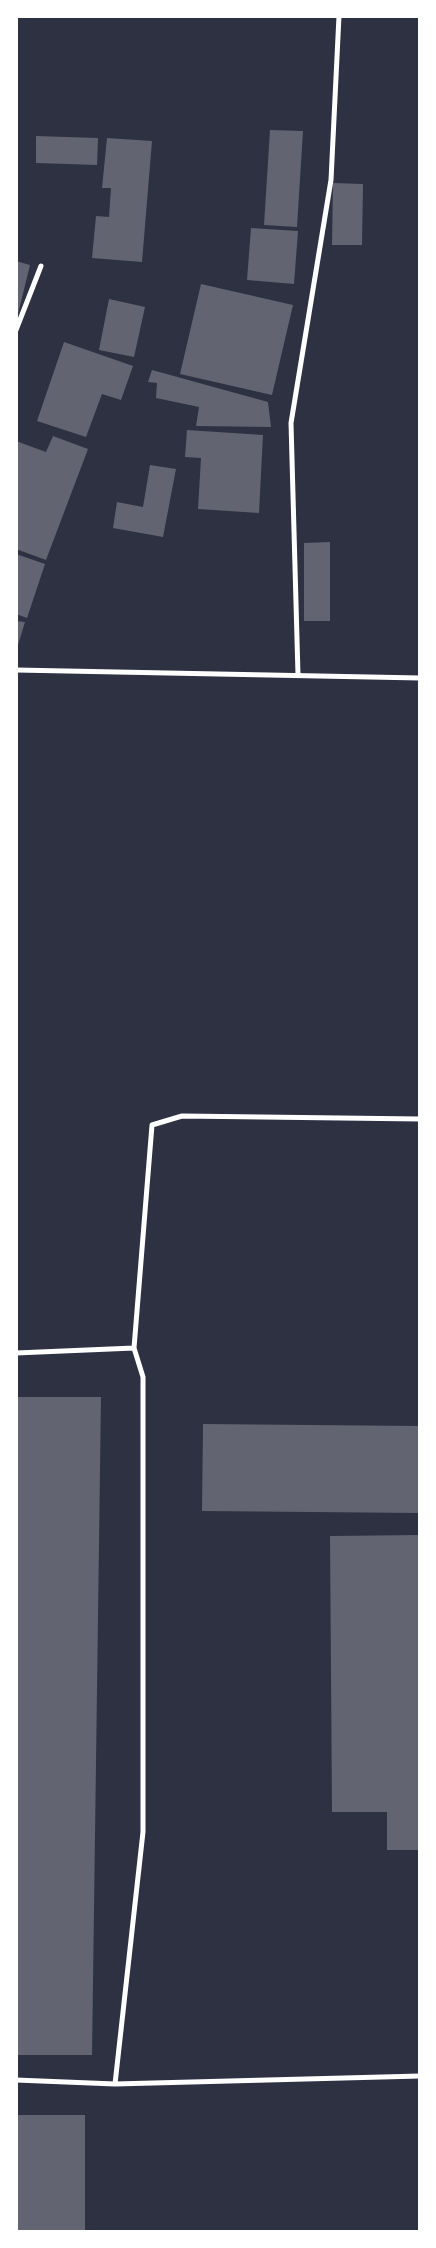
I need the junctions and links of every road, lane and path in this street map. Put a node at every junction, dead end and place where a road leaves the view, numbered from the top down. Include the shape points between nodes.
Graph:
1 (339, 16) edge
2 (41, 266) dead end
3 (16, 330) edge
4 (16, 670) edge
5 (298, 675) junction
6 (420, 678) edge
7 (420, 1119) edge
8 (134, 1348) junction
9 (16, 1353) edge
10 (420, 2076) edge
11 (16, 2080) edge
12 (115, 2084) junction

1 - 5 street via 331,180 291,423
2 - 3 street
4 - 5 street
5 - 6 street
7 - 8 street via 182,1116 152,1125
8 - 9 street
8 - 12 street via 143,1377 143,1832
10 - 12 street
11 - 12 street

